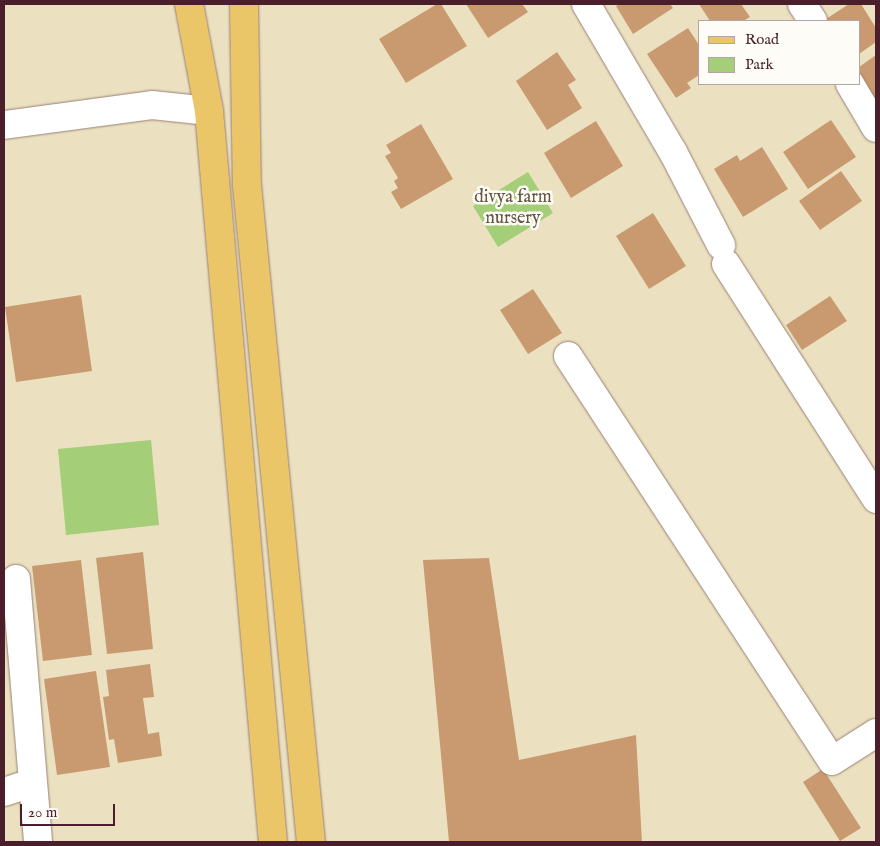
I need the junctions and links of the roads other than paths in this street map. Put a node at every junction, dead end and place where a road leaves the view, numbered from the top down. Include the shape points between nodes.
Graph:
1 (189, 4) edge
2 (244, 4) edge
3 (586, 4) edge
4 (802, 4) edge
5 (812, 20) edge
6 (851, 85) edge
7 (209, 111) junction
8 (4, 125) edge
9 (876, 128) edge
10 (568, 356) dead end
11 (876, 499) edge
12 (16, 579) dead end
13 (876, 734) edge
14 (31, 783) junction
15 (4, 792) edge
16 (38, 842) edge
17 (273, 842) edge
18 (311, 842) edge

1 - 7 main road
2 - 18 main road via 247,185
3 - 11 street via 673,152 724,254
4 - 5 street
6 - 9 street
7 - 8 street via 152,105
7 - 17 main road
10 - 13 street via 832,761
12 - 14 street
14 - 15 street
14 - 16 street

